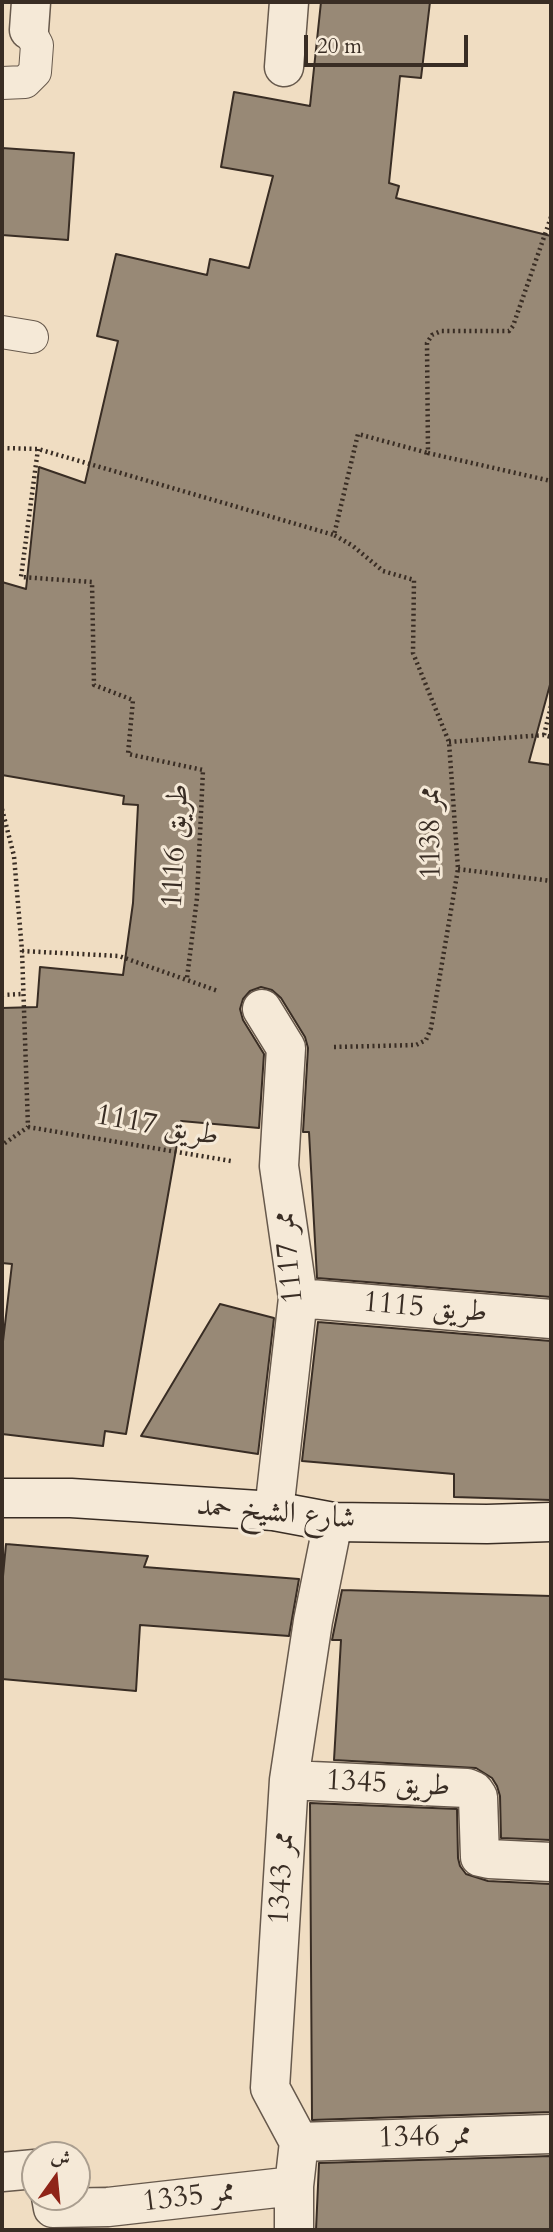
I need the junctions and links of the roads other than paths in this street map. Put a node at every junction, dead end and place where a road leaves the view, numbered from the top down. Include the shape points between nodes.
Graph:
1 (289, 2) edge
2 (30, 16) edge
3 (284, 66) dead end
4 (2, 83) edge
5 (262, 1009) road end
6 (298, 1298) junction
7 (551, 1319) edge
8 (2, 1499) edge
9 (274, 1511) junction
10 (333, 1522) junction
11 (551, 1522) edge
12 (289, 1780) junction
13 (551, 1862) edge
14 (551, 2134) edge
15 (299, 2142) junction
16 (21, 2170) edge
17 (2, 2172) edge
18 (294, 2186) junction
19 (68, 2211) edge
20 (109, 2219) edge
21 (294, 2230) edge

1 - 3 street
2 - 4 lane via 37,45 35,72 25,82
5 - 6 street, ممر 1117 via 286,1048 279,1166
6 - 7 street, طريق 1115
6 - 9 street, ممر 1117
8 - 9 street, شارع الشيخ حمد via 71,1498
9 - 10 street, شارع الشيخ حمد
10 - 11 street, شارع الشيخ حمد
10 - 12 street, ممر 1343
12 - 13 street, طريق 1345 via 467,1788 478,1797 480,1857
12 - 15 street, ممر 1343 via 270,2088
14 - 15 street, ممر 1346
15 - 18 street
16 - 17 street
18 - 20 street, ممر 1335
18 - 21 street
19 - 20 street, ممر 1335

